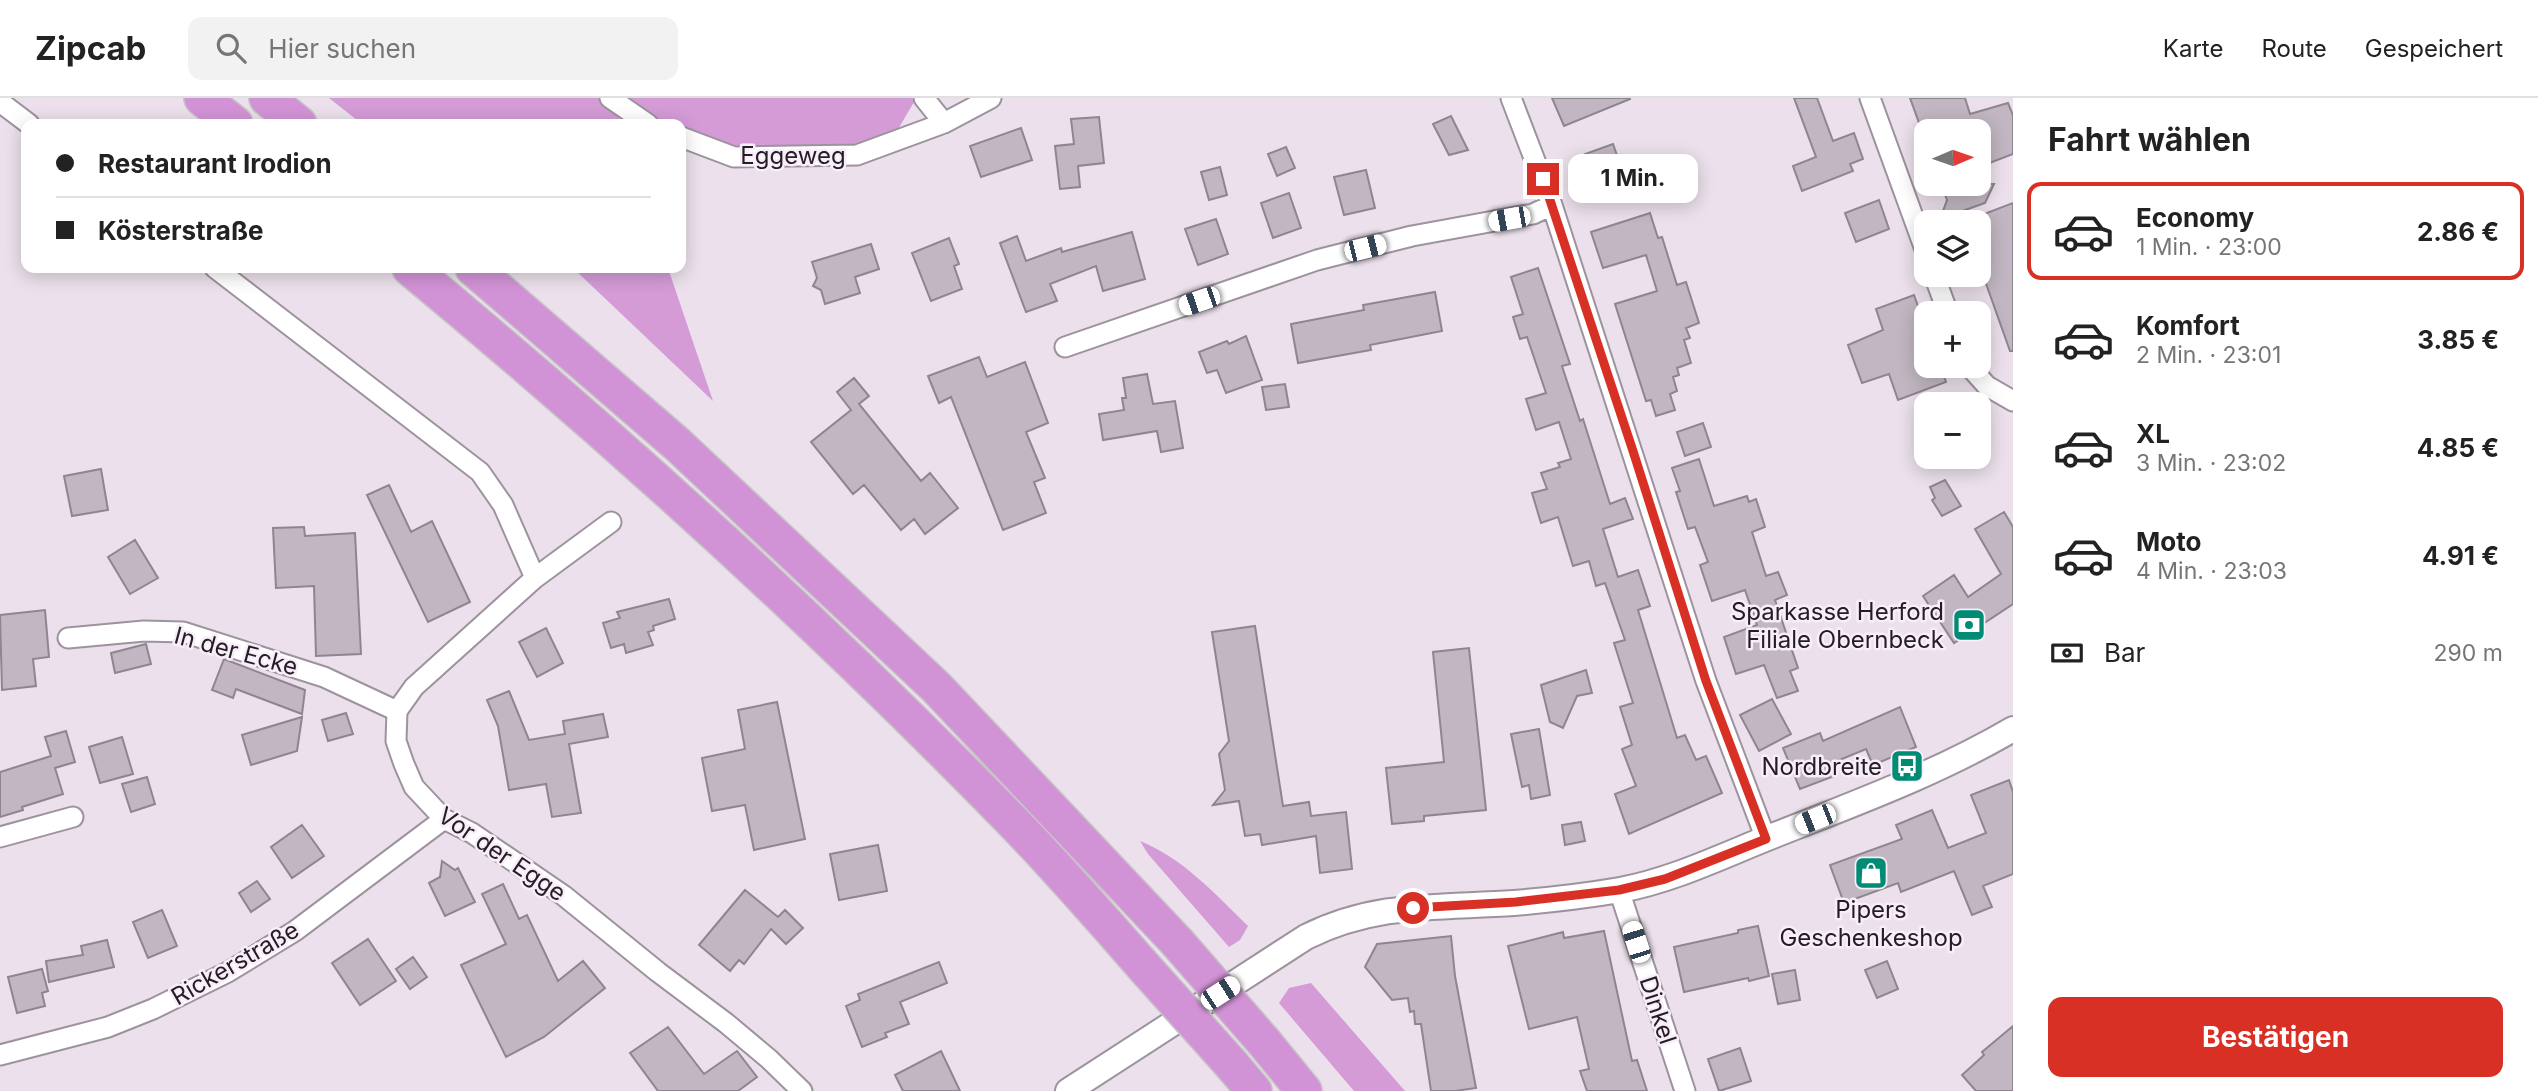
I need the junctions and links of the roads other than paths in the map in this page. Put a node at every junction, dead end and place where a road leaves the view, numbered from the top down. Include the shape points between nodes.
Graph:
1 (202, 98) edge
2 (267, 98) edge
3 (610, 98) edge
4 (924, 98) edge
5 (990, 98) edge
6 (1511, 98) edge
7 (1870, 98) edge
8 (0, 102) edge
9 (22, 119) edge
10 (229, 119) edge
11 (293, 119) edge
12 (641, 119) edge
13 (944, 123) junction
14 (686, 139) edge
15 (1552, 205) junction
16 (1914, 219) edge
17 (221, 273) edge
18 (416, 273) edge
19 (479, 273) edge
20 (1065, 347) dead end
21 (1980, 378) edge
22 (2013, 401) edge
23 (611, 522) dead end
24 (535, 578) junction
25 (68, 638) dead end
26 (397, 711) junction
27 (2012, 731) edge
28 (73, 817) dead end
29 (443, 819) junction
30 (0, 837) edge
31 (1766, 839) junction
32 (1619, 890) junction
33 (0, 1055) edge
34 (1243, 1078) edge
35 (802, 1091) edge
36 (1068, 1091) edge
37 (1304, 1091) edge
38 (1685, 1091) edge

1 - 10 highway
2 - 11 highway
3 - 12 street
4 - 13 street
5 - 13 street, Eggeweg
6 - 15 street
7 - 16 street
8 - 9 street
13 - 14 street, Eggeweg via 857,155 734,157
15 - 20 street via 1533,214 1412,236 1317,260
15 - 31 street via 1706,681
17 - 24 street via 480,472 503,505
18 - 34 highway, bridge via 620,446 890,698 1015,824
19 - 37 highway, bridge via 677,444 936,687 1177,942
21 - 22 street
23 - 24 street
24 - 26 street via 414,687
25 - 26 street, In der Ecke via 183,632 324,677
26 - 29 street, Vor der Egge via 396,741 414,787
27 - 31 street via 1912,780
28 - 30 street
29 - 33 street, Rickerstraße via 295,931 228,972 108,1027
29 - 35 street, Vor der Egge via 472,833 563,895 726,1023
31 - 32 street via 1665,879
32 - 36 street via 1413,908 1334,923
32 - 38 street, Dinkel

